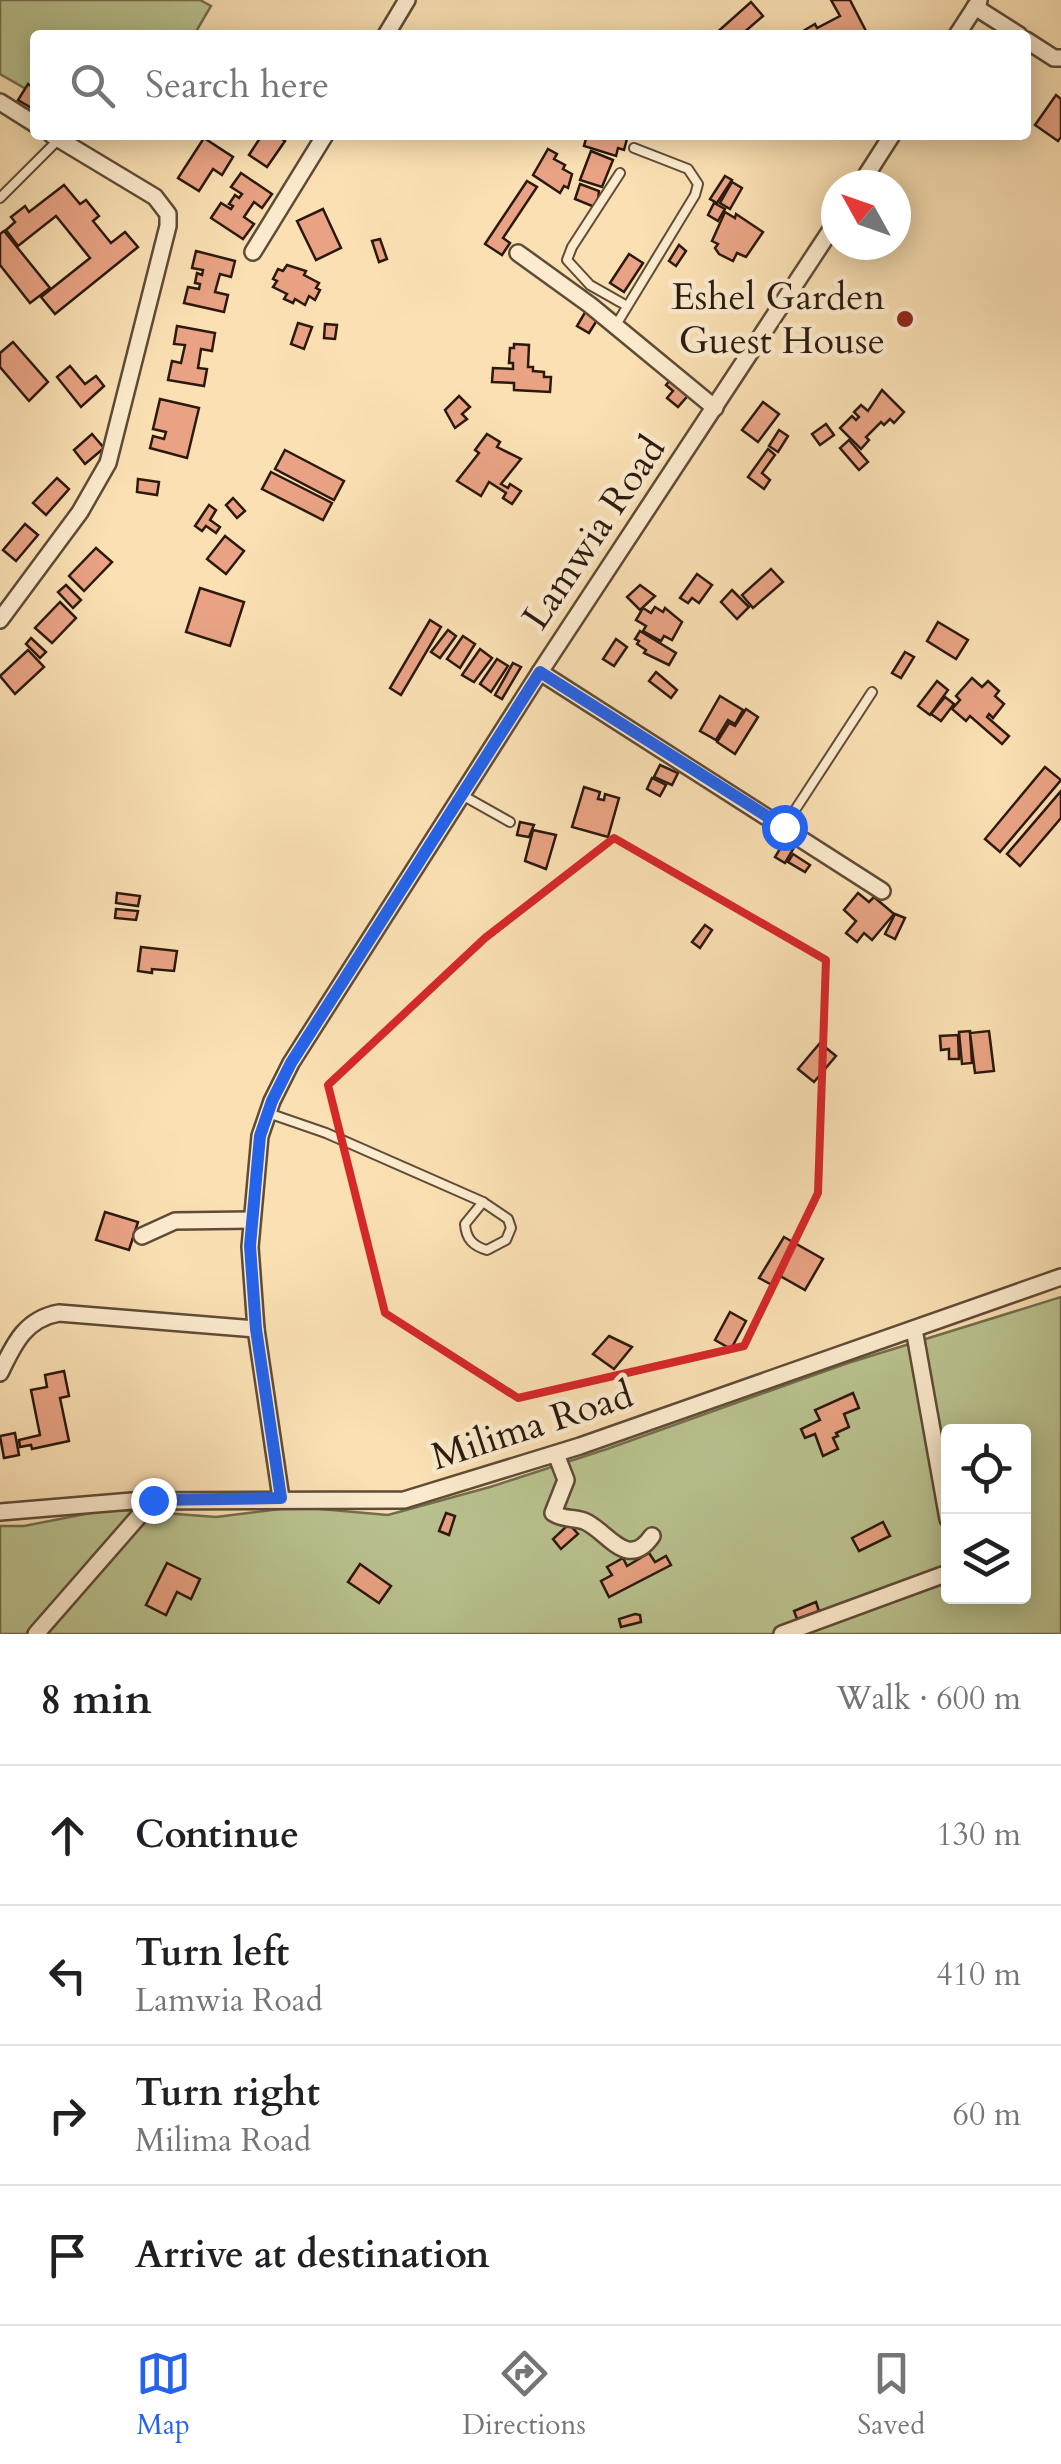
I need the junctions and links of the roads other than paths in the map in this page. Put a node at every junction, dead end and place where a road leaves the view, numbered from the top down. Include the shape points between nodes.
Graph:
1 (407, 0) edge
2 (978, 4) edge
3 (389, 30) edge
4 (960, 30) edge
5 (1012, 30) edge
6 (1031, 43) edge
7 (1061, 58) edge
8 (0, 102) edge
9 (30, 121) edge
10 (53, 140) edge
11 (61, 140) edge
12 (321, 140) edge
13 (889, 140) edge
14 (634, 148) dead end
15 (870, 170) edge
16 (620, 173) dead end
17 (0, 198) edge
18 (821, 245) edge
19 (253, 252) dead end
20 (518, 254) dead end
21 (627, 306) junction
22 (616, 325) junction
23 (716, 408) junction
24 (0, 620) edge
25 (540, 672) junction
26 (872, 692) dead end
27 (462, 795) junction
28 (510, 822) dead end
29 (784, 827) junction
30 (882, 891) dead end
31 (268, 1113) junction
32 (483, 1202) junction
33 (252, 1220) junction
34 (142, 1236) dead end
35 (1061, 1277) edge
36 (256, 1329) junction
37 (914, 1329) junction
38 (0, 1373) edge
39 (556, 1454) junction
40 (281, 1498) junction
41 (153, 1500) junction
42 (0, 1512) edge
43 (947, 1514) edge
44 (652, 1536) dead end
45 (941, 1576) edge
46 (36, 1634) edge
47 (782, 1634) edge

1 - 3 street
2 - 4 street
2 - 5 street
6 - 7 street
8 - 9 street
10 - 17 lane
11 - 24 street via 155,197 168,226 108,463
12 - 19 street
13 - 15 street
14 - 21 lane via 688,169 698,184
16 - 21 lane via 567,260 590,285
18 - 23 street, Lamwia Road
20 - 22 street
21 - 22 lane
22 - 23 street
23 - 25 street, Lamwia Road
25 - 27 street, Lamwia Road
25 - 29 street
26 - 29 lane
27 - 28 lane
27 - 31 street, Lamwia Road via 291,1063
29 - 30 street
31 - 32 lane
31 - 33 street, Lamwia Road
32 - 32 lane via 465,1232 487,1250 506,1240 511,1228
33 - 34 street via 176,1221
33 - 36 street, Lamwia Road
35 - 37 street, Milima Road
36 - 38 street via 41,1316 10,1348
36 - 40 street, Lamwia Road
37 - 39 street, Milima Road
37 - 43 street
39 - 40 street, Milima Road via 404,1500
39 - 44 street via 566,1480 554,1513 584,1521 623,1550
40 - 41 street, Milima Road
41 - 42 street, Milima Road
41 - 46 street
45 - 47 street

